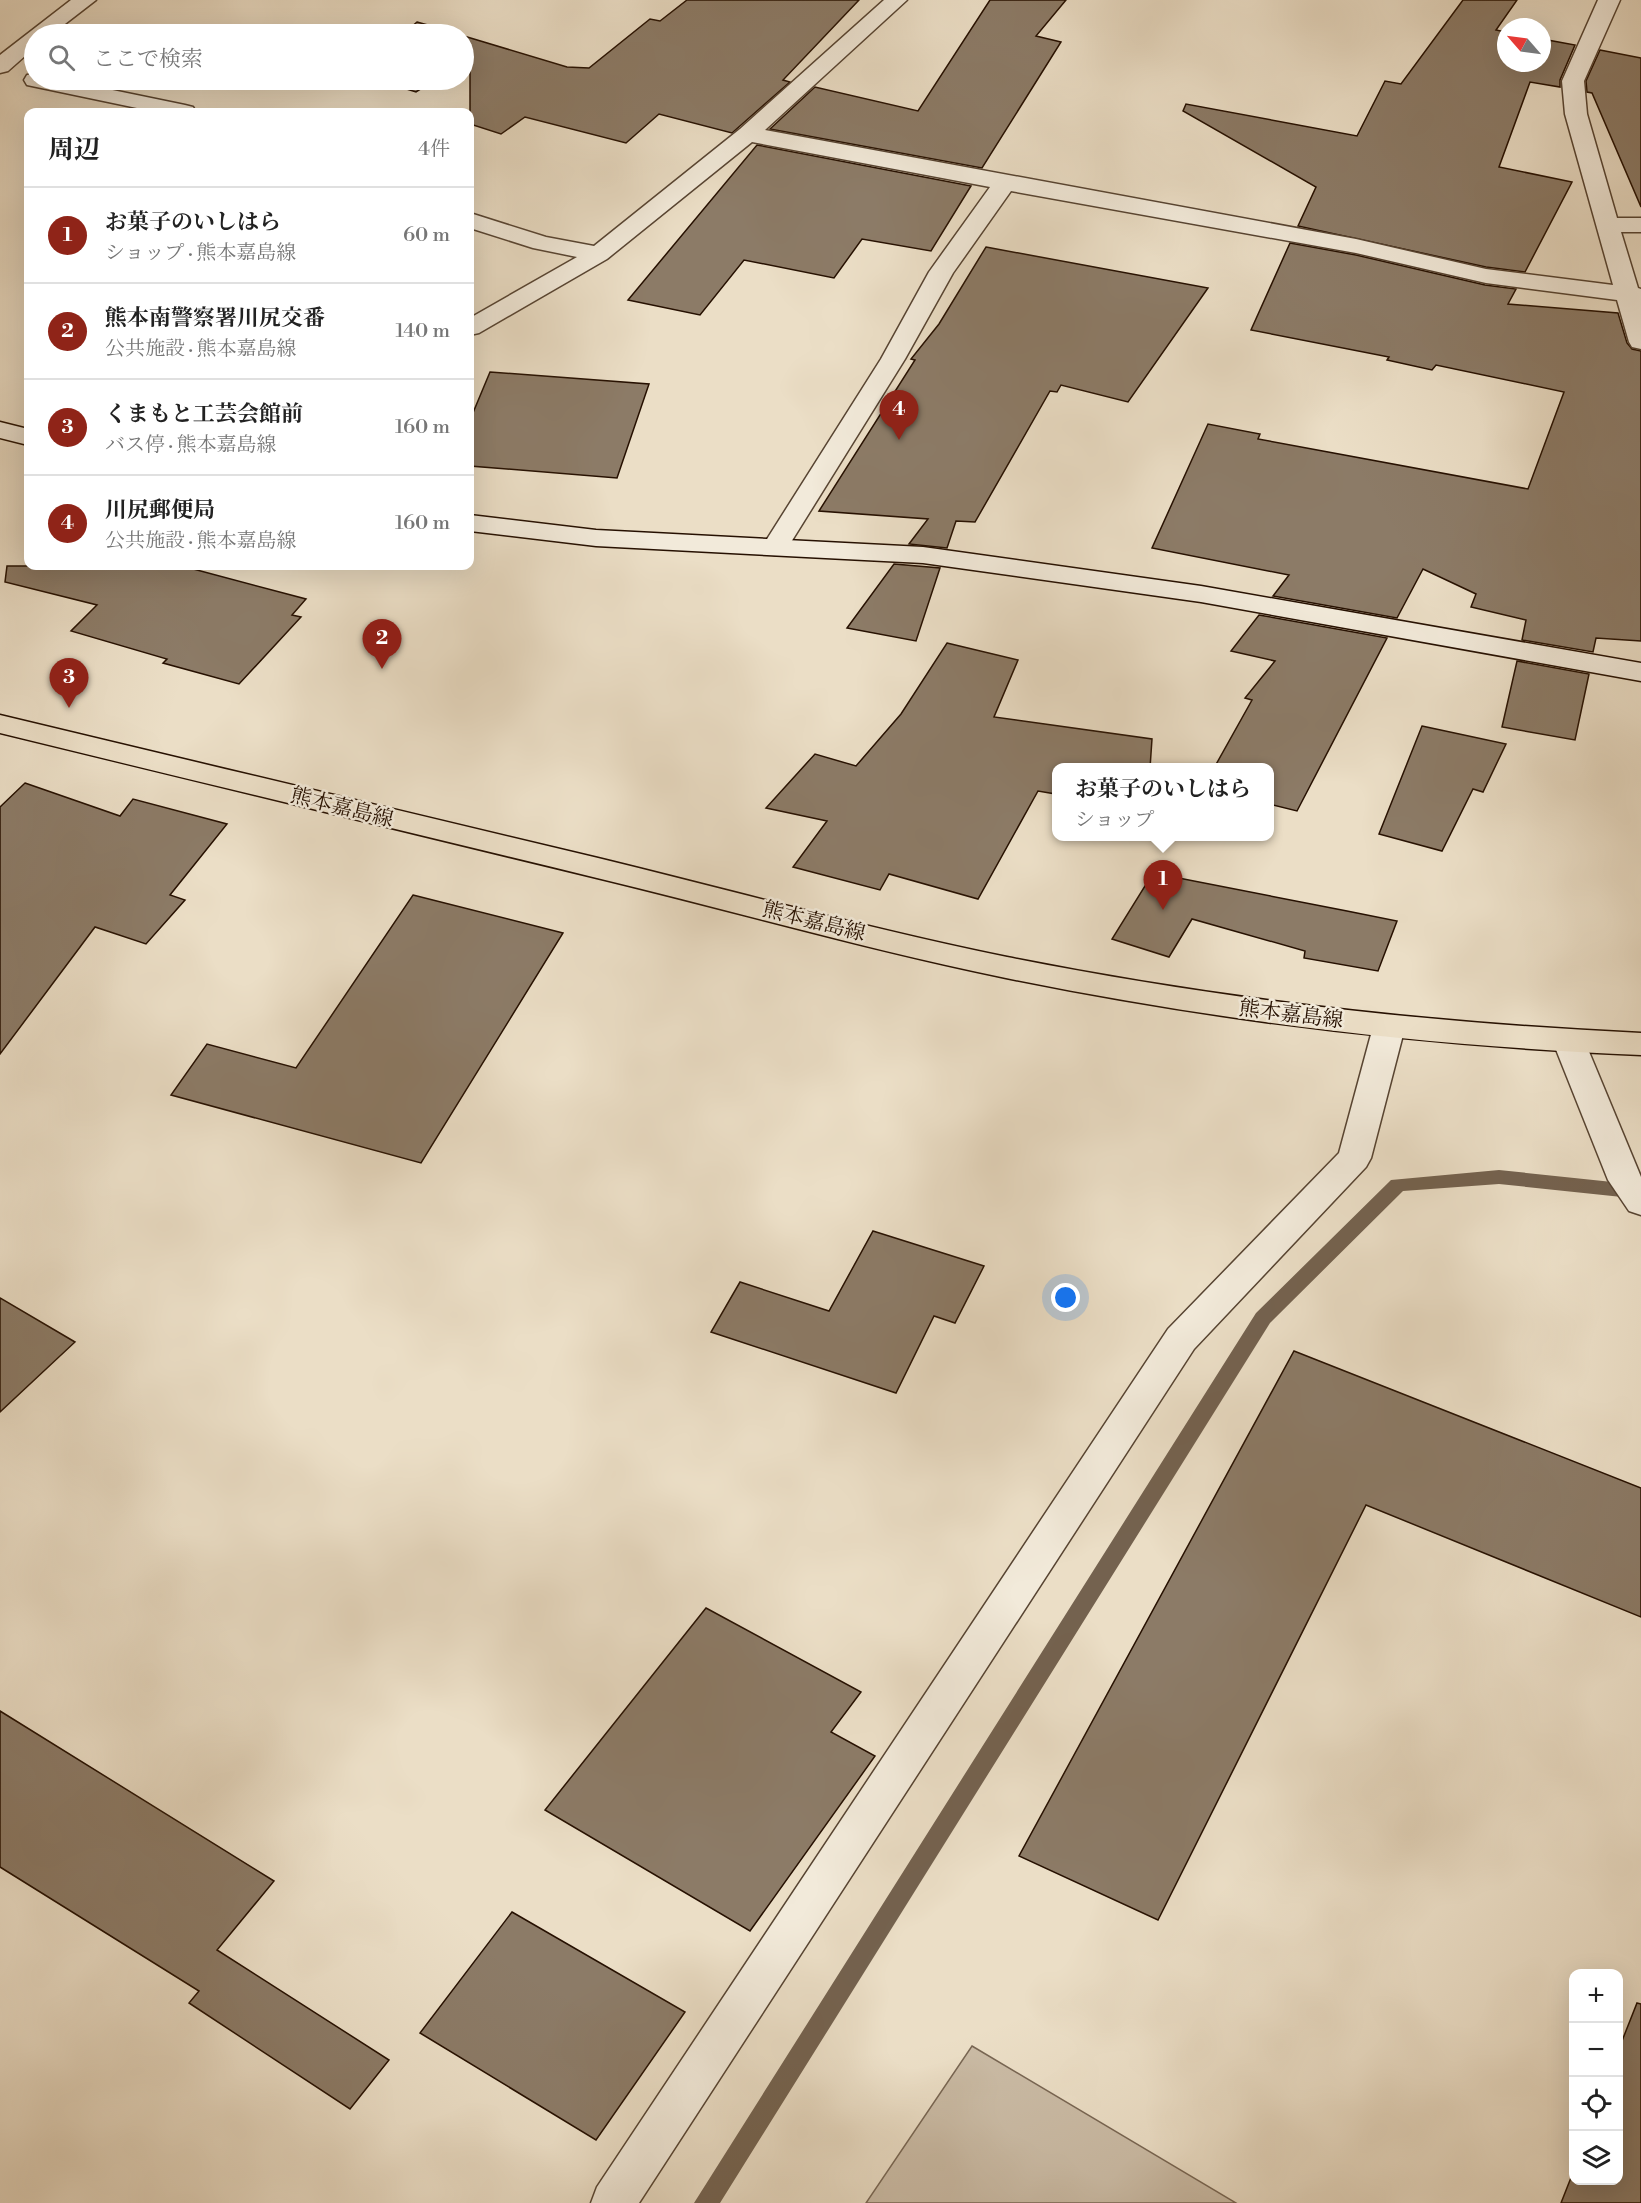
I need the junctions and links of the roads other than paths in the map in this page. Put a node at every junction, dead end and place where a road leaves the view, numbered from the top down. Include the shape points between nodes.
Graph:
1 (85, 0) edge
2 (896, 0) edge
3 (1609, 0) edge
4 (53, 24) edge
5 (24, 46) edge
6 (0, 66) edge
7 (0, 72) edge
8 (24, 77) edge
9 (85, 90) edge
10 (167, 108) edge
11 (748, 134) junction
12 (1005, 183) junction
13 (474, 221) edge
14 (1607, 225) junction
15 (1641, 225) edge
16 (599, 254) junction
17 (1634, 296) edge
18 (474, 326) edge
19 (1641, 342) edge
20 (0, 430) edge
21 (24, 436) edge
22 (474, 523) edge
23 (775, 547) junction
24 (1641, 672) edge
25 (0, 724) edge
26 (1389, 1027) junction
27 (1569, 1042) junction
28 (1641, 1044) edge
29 (1641, 1202) edge
30 (613, 2203) edge

1 - 4 street
2 - 11 street
3 - 14 street via 1573,81 1576,114
5 - 6 street
7 - 8 street
9 - 10 street
11 - 12 street
11 - 16 street
12 - 17 street via 1356,246 1486,276
12 - 23 street via 941,272 893,358
13 - 16 street via 541,243
14 - 15 street
14 - 17 street
16 - 18 street
17 - 19 street
20 - 21 street
22 - 23 street via 596,538
23 - 24 street via 923,555 1201,594
25 - 26 main road, 熊本嘉島線 via 916,948 1129,990
26 - 27 main road, 熊本嘉島線
26 - 30 street via 1354,1158 1181,1339
27 - 28 main road, 熊本嘉島線
27 - 29 street via 1626,1180

